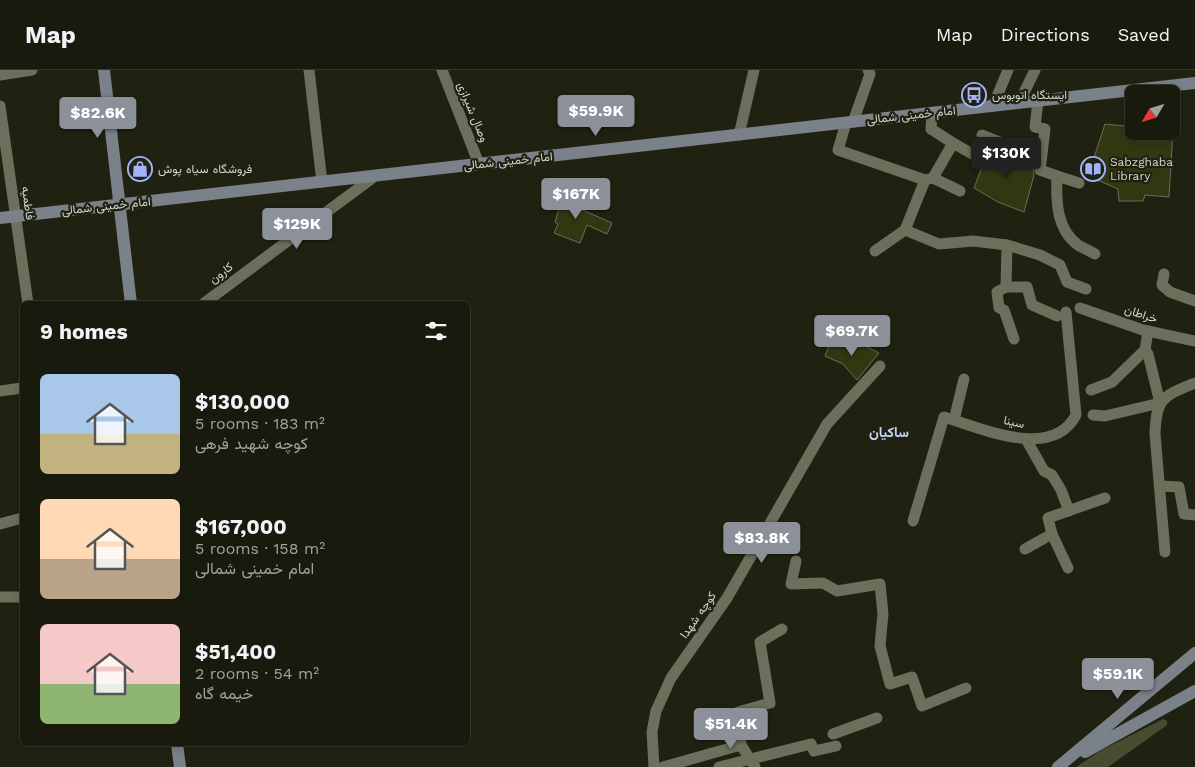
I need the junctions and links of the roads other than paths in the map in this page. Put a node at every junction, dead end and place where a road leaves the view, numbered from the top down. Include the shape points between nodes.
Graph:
1 (32, 70) edge
2 (104, 70) edge
3 (309, 70) edge
4 (442, 70) edge
5 (754, 70) edge
6 (868, 70) edge
7 (1008, 70) edge
8 (1034, 70) edge
9 (0, 75) edge
10 (1195, 83) edge
11 (1038, 101) junction
12 (1019, 103) junction
13 (0, 106) edge
14 (993, 106) junction
15 (932, 113) junction
16 (849, 122) junction
17 (739, 135) junction
18 (982, 135) dead end
19 (953, 143) junction
20 (974, 155) dead end
21 (1041, 158) junction
22 (479, 164) junction
23 (376, 176) junction
24 (1057, 176) junction
25 (929, 179) junction
26 (322, 182) junction
27 (1079, 183) dead end
28 (960, 192) dead end
29 (120, 205) junction
30 (16, 216) junction
31 (0, 218) edge
32 (905, 230) junction
33 (1007, 245) junction
34 (875, 251) dead end
35 (1096, 254) dead end
36 (1164, 274) dead end
37 (1006, 287) junction
38 (1086, 289) dead end
39 (28, 301) edge
40 (131, 301) edge
41 (207, 301) edge
42 (1195, 301) edge
43 (1080, 308) dead end
44 (1148, 331) junction
45 (1014, 339) dead end
46 (1195, 341) edge
47 (1145, 350) junction
48 (880, 366) dead end
49 (964, 379) dead end
50 (1195, 383) edge
51 (20, 388) edge
52 (1091, 390) dead end
53 (0, 391) edge
54 (1160, 403) junction
55 (1094, 415) dead end
56 (954, 420) junction
57 (1026, 438) junction
58 (1160, 486) junction
59 (1105, 498) dead end
60 (1069, 511) junction
61 (1195, 515) edge
62 (20, 519) edge
63 (913, 521) dead end
64 (0, 524) edge
65 (1052, 534) junction
66 (1025, 549) dead end
67 (1165, 552) dead end
68 (796, 561) dead end
69 (1068, 568) dead end
70 (0, 597) edge
71 (20, 597) edge
72 (782, 629) dead end
73 (1195, 653) edge
74 (1180, 664) junction
75 (1195, 664) edge
76 (966, 688) dead end
77 (1195, 691) edge
78 (877, 718) dead end
79 (833, 734) dead end
80 (741, 745) junction
81 (177, 746) edge
82 (836, 746) dead end
83 (752, 763) edge
84 (180, 767) edge
85 (654, 767) edge
86 (663, 767) edge
87 (719, 767) edge
88 (1059, 767) edge

1 - 9 street
2 - 29 main road
3 - 26 street
4 - 22 street, وصال شیرازی
5 - 17 street
6 - 16 street via 870,74
7 - 14 street
8 - 12 street
10 - 11 main road, امام خمینی شمالی
11 - 12 main road, امام خمینی شمالی
11 - 21 street via 1035,127 1045,129
12 - 14 main road, امام خمینی شمالی
13 - 30 street, فاطمیه
14 - 15 main road, امام خمینی شمالی
15 - 16 main road, امام خمینی شمالی
15 - 19 street via 931,129
16 - 17 main road, امام خمینی شمالی
16 - 25 street via 838,150
17 - 22 main road, امام خمینی شمالی
18 - 21 street
19 - 20 street
19 - 25 street
21 - 24 street via 1040,170
22 - 23 main road, امام خمینی شمالی
23 - 26 main road, امام خمینی شمالی
23 - 41 street, کارون
24 - 27 street
24 - 35 street via 1056,196 1066,233 1078,245
25 - 28 street
25 - 32 street
26 - 29 main road, امام خمینی شمالی
29 - 30 main road, امام خمینی شمالی
29 - 40 main road
30 - 31 main road, امام خمینی شمالی
30 - 39 street, فاطمیه
32 - 33 street via 939,244 973,240
32 - 34 street
33 - 37 street
33 - 38 street via 1040,254 1060,265 1067,282
36 - 42 street via 1162,285 1170,292
37 - 45 street via 998,292 999,308 1004,310
37 - 57 street, سینا via 1027,287 1032,305 1061,314 1076,415 1062,432 1049,437
43 - 44 street, خراطان
44 - 46 street, خراطان
44 - 47 street
47 - 52 street via 1112,382
47 - 54 street
48 - 85 street, کوچه شهدا via 827,424 727,598 671,678 656,711 652,732
49 - 56 street
50 - 54 street via 1172,393
51 - 53 street
54 - 55 street via 1106,416
54 - 58 street via 1155,434
56 - 57 street, سینا
56 - 63 street via 944,417
57 - 60 street via 1044,471 1052,475 1061,490
58 - 61 street via 1179,487 1184,514
58 - 67 street
59 - 60 street
60 - 65 street via 1048,518
62 - 64 street
65 - 66 street
65 - 69 street
68 - 76 street via 791,584 823,583 837,591 880,584 883,614 880,646 890,684 912,677 922,706
70 - 71 street
72 - 80 street via 760,642 770,703 738,712
73 - 74 main road
74 - 75 main road
74 - 88 main road
77 - 88 main road
78 - 79 street
80 - 83 street
80 - 86 street
81 - 84 main road
82 - 83 street via 814,751 811,744
83 - 87 street

